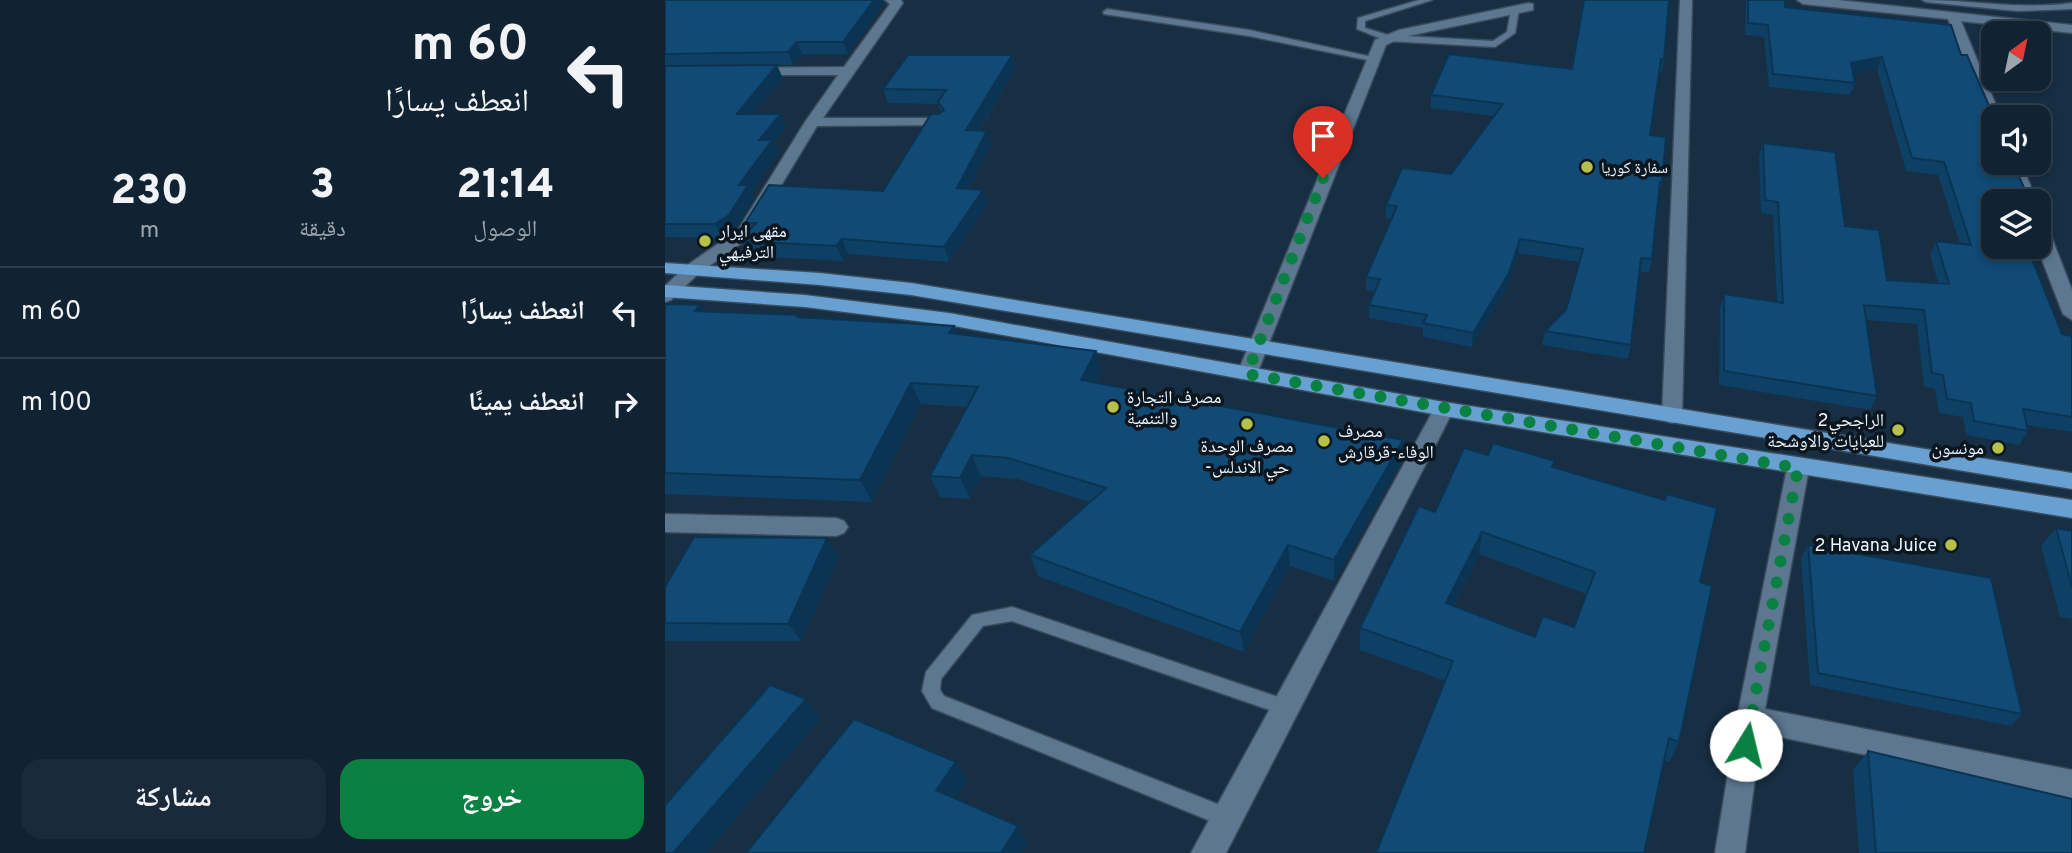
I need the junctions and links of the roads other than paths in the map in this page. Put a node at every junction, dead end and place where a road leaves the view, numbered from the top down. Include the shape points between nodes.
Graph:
1 (891, 0) edge
2 (1428, 0) edge
3 (1686, 0) edge
4 (1803, 0) edge
5 (1926, 0) edge
6 (2072, 6) edge
7 (1522, 8) joint
8 (2026, 9) junction
9 (1107, 12) dead end
10 (1953, 17) junction
11 (1992, 21) edge
12 (2030, 21) edge
13 (2051, 27) edge
14 (2072, 29) edge
15 (1387, 38) junction
16 (1371, 58) junction
17 (743, 71) edge
18 (848, 71) junction
19 (1989, 105) edge
20 (811, 122) junction
21 (939, 122) edge
22 (2051, 259) edge
23 (665, 268) edge
24 (692, 270) junction
25 (666, 293) edge
26 (2072, 314) edge
27 (1255, 347) junction
28 (1247, 374) junction
29 (1444, 409) junction
30 (1672, 415) junction
31 (1798, 468) junction
32 (2072, 481) edge
33 (2072, 509) edge
34 (665, 523) edge
35 (836, 527) dead end
36 (1287, 708) junction
37 (1750, 718) junction
38 (2072, 784) edge
39 (1228, 818) junction
40 (1206, 853) edge
41 (1730, 853) edge

1 - 18 street via 897,3
2 - 15 lane via 1361,20 1361,29
3 - 30 street
4 - 10 street
5 - 8 lane
6 - 8 lane
7 - 15 street
7 - 15 lane via 1511,33 1495,44
8 - 12 lane
9 - 16 lane via 1249,33
10 - 11 street
10 - 19 street
13 - 14 street
15 - 16 street
16 - 27 street
17 - 18 street
18 - 20 street
20 - 21 street
20 - 24 street via 744,233
22 - 26 street
23 - 24 main road
24 - 25 street
24 - 27 main road via 911,289
25 - 28 main road via 805,301 902,313
27 - 28 street
27 - 30 main road
28 - 29 main road
29 - 31 main road
29 - 36 street
30 - 32 main road
31 - 33 main road
31 - 37 street
34 - 35 street
36 - 39 street
36 - 39 lane via 1012,614 978,620 932,677 931,691 938,702
37 - 38 street
37 - 41 street
39 - 40 street

